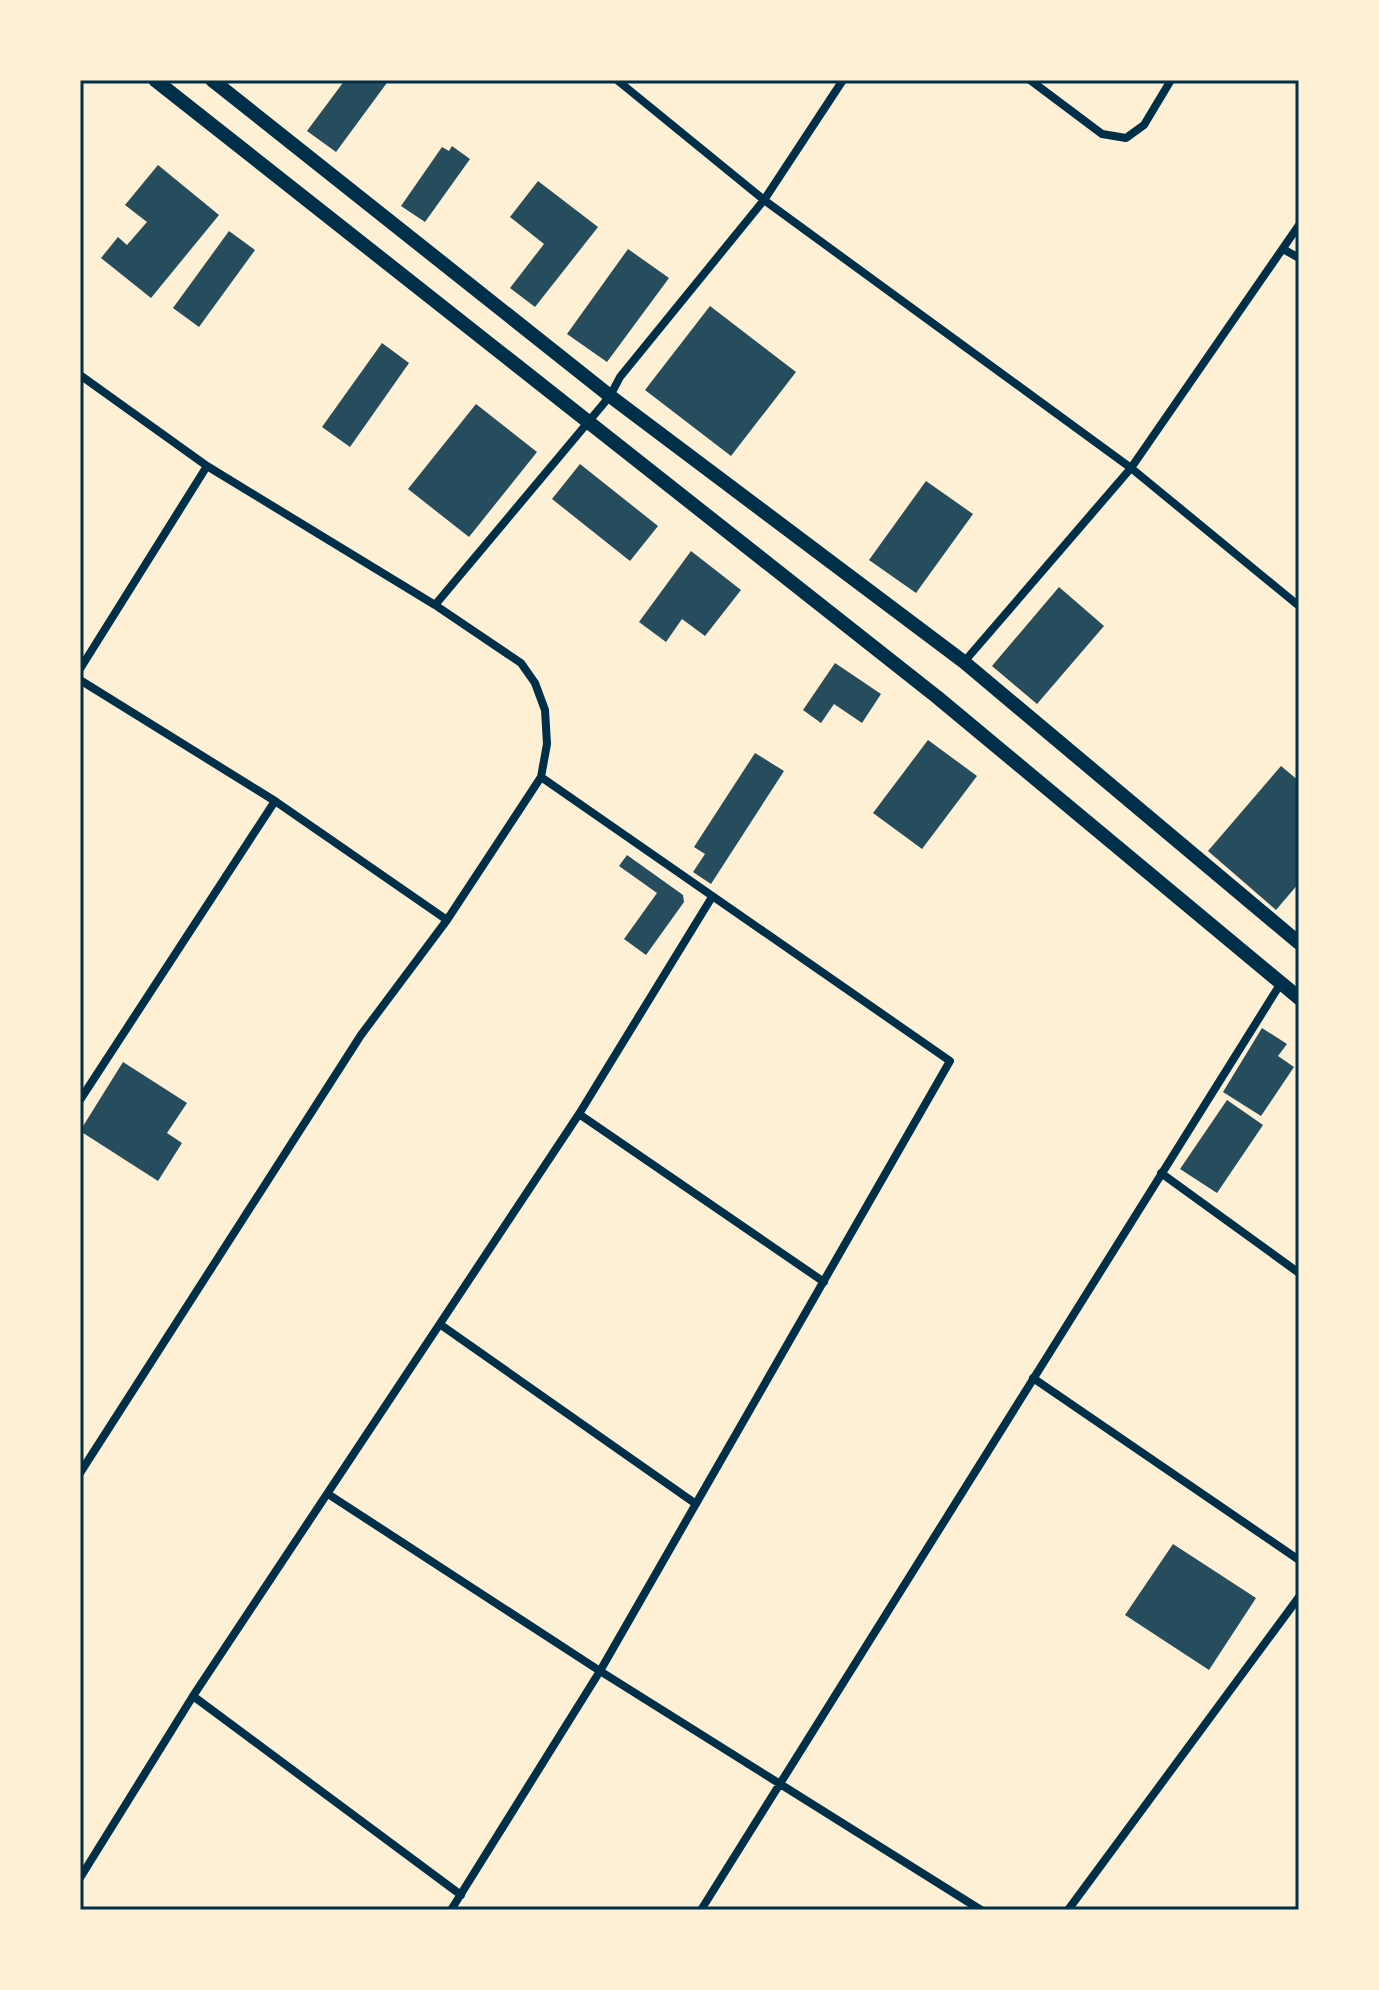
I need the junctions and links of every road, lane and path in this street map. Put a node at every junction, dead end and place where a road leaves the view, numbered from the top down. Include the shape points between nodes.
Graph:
1 (155, 80) edge
2 (212, 80) edge
3 (617, 80) edge
4 (843, 80) edge
5 (1030, 80) edge
6 (1171, 80) edge
7 (764, 200) junction
8 (1299, 225) edge
9 (1283, 249) junction
10 (1299, 258) edge
11 (80, 375) edge
12 (610, 396) junction
13 (589, 421) junction
14 (207, 466) junction
15 (1131, 468) junction
16 (435, 605) junction
17 (1299, 606) edge
18 (964, 662) junction
19 (80, 669) edge
20 (80, 680) edge
21 (541, 777) junction
22 (275, 801) junction
23 (712, 897) junction
24 (447, 920) junction
25 (1299, 943) edge
26 (1281, 983) junction
27 (1299, 998) edge
28 (80, 1100) edge
29 (579, 1114) junction
30 (1161, 1173) junction
31 (1299, 1273) edge
32 (824, 1282) junction
33 (441, 1325) junction
34 (1033, 1378) junction
35 (80, 1473) edge
36 (328, 1494) junction
37 (696, 1504) junction
38 (1299, 1560) edge
39 (1299, 1597) edge
40 (600, 1671) junction
41 (193, 1696) junction
42 (781, 1782) junction
43 (80, 1878) edge
44 (461, 1895) junction
45 (451, 1910) edge
46 (701, 1910) edge
47 (981, 1910) edge
48 (1068, 1910) edge

1 - 13 street
2 - 12 street
3 - 7 street
4 - 7 street
5 - 6 street via 1102,134 1126,138 1144,125
7 - 12 street
7 - 15 street
8 - 9 street
9 - 10 street
9 - 15 street
11 - 14 street
12 - 13 street
12 - 18 street
13 - 16 street
13 - 26 street via 937,697
14 - 16 street
14 - 19 street
15 - 17 street
15 - 18 street
16 - 21 street via 521,663 535,683 545,710 547,744
18 - 25 street
20 - 22 street
21 - 23 street
21 - 24 street
22 - 24 street
22 - 28 street
23 - 29 street
23 - 32 street via 950,1061
24 - 35 street via 361,1035
26 - 27 street
26 - 30 street
29 - 32 street
29 - 33 street
30 - 31 street
30 - 34 street
32 - 37 street
33 - 36 street
33 - 37 street
34 - 38 street
34 - 42 street
36 - 40 street
36 - 41 street
37 - 40 street
39 - 48 street
40 - 42 street
40 - 44 street
41 - 43 street
41 - 44 street
42 - 46 street
42 - 47 street
44 - 45 street

